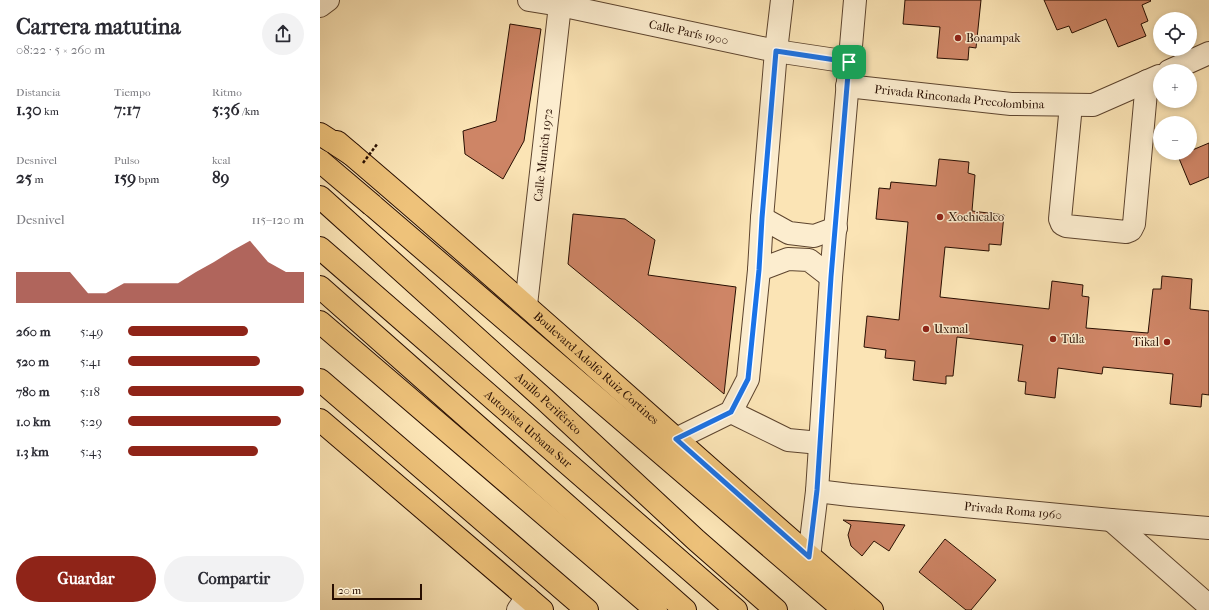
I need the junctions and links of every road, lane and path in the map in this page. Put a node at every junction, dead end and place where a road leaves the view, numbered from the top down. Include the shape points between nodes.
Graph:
1 (328, 0) edge
2 (529, 0) edge
3 (782, 0) edge
4 (855, 0) edge
5 (320, 6) edge
6 (560, 6) junction
7 (776, 51) junction
8 (1209, 53) edge
9 (849, 62) junction
10 (1185, 64) edge
11 (1153, 78) edge
12 (1153, 85) edge
13 (848, 86) junction
14 (1072, 104) junction
15 (320, 128) edge
16 (320, 134) edge
17 (351, 154) junction
18 (320, 161) edge
19 (320, 198) edge
20 (762, 218) junction
21 (836, 228) junction
22 (320, 248) edge
23 (759, 270) junction
24 (831, 277) junction
25 (320, 287) edge
26 (526, 305) junction
27 (320, 322) edge
28 (320, 380) edge
29 (731, 412) junction
30 (323, 428) edge
31 (676, 439) junction
32 (820, 443) junction
33 (817, 490) junction
34 (1111, 520) junction
35 (1209, 528) edge
36 (809, 557) junction
37 (529, 606) edge
38 (1209, 606) edge
39 (587, 610) edge
40 (656, 610) edge
41 (685, 610) edge
42 (736, 610) edge
43 (776, 610) edge
44 (844, 610) edge
45 (872, 610) edge

1 - 5 street
2 - 6 street, Calle París 1900
3 - 7 street
4 - 9 street
6 - 7 street, Calle París 1900
6 - 26 street, Calle Munich 1972
7 - 9 street, Calle París 1900
7 - 20 street
8 - 10 street
9 - 13 street
11 - 14 street, Privada Rinconada Precolombina via 1092,105
12 - 14 street, Privada Rinconada Precolombina via 1134,224 1131,230 1126,232 1062,224 1060,219
13 - 14 street, Privada Rinconada Precolombina via 1011,104
13 - 21 street
15 - 17 main road, Boulevard Adolfo Ruiz Cortines
16 - 17 main road
17 - 26 main road, Boulevard Adolfo Ruiz Cortines
18 - 44 main road, bridge
19 - 43 main road, Anillo Periférico
20 - 21 street via 789,233 814,236
20 - 23 street
21 - 24 street
22 - 42 main road, Autopista Urbana Sur
23 - 24 street via 788,259 809,260
23 - 29 street via 748,379
24 - 32 street
25 - 41 main road
26 - 31 main road, Boulevard Adolfo Ruiz Cortines
27 - 40 main road
28 - 39 main road
29 - 31 street
29 - 32 street via 788,440
30 - 37 main road
31 - 36 main road, Boulevard Adolfo Ruiz Cortines
32 - 33 street
33 - 34 street, Privada Roma 1960
33 - 36 street
34 - 35 street, Privada Roma 1960
34 - 38 street
36 - 45 main road, Boulevard Adolfo Ruiz Cortines

